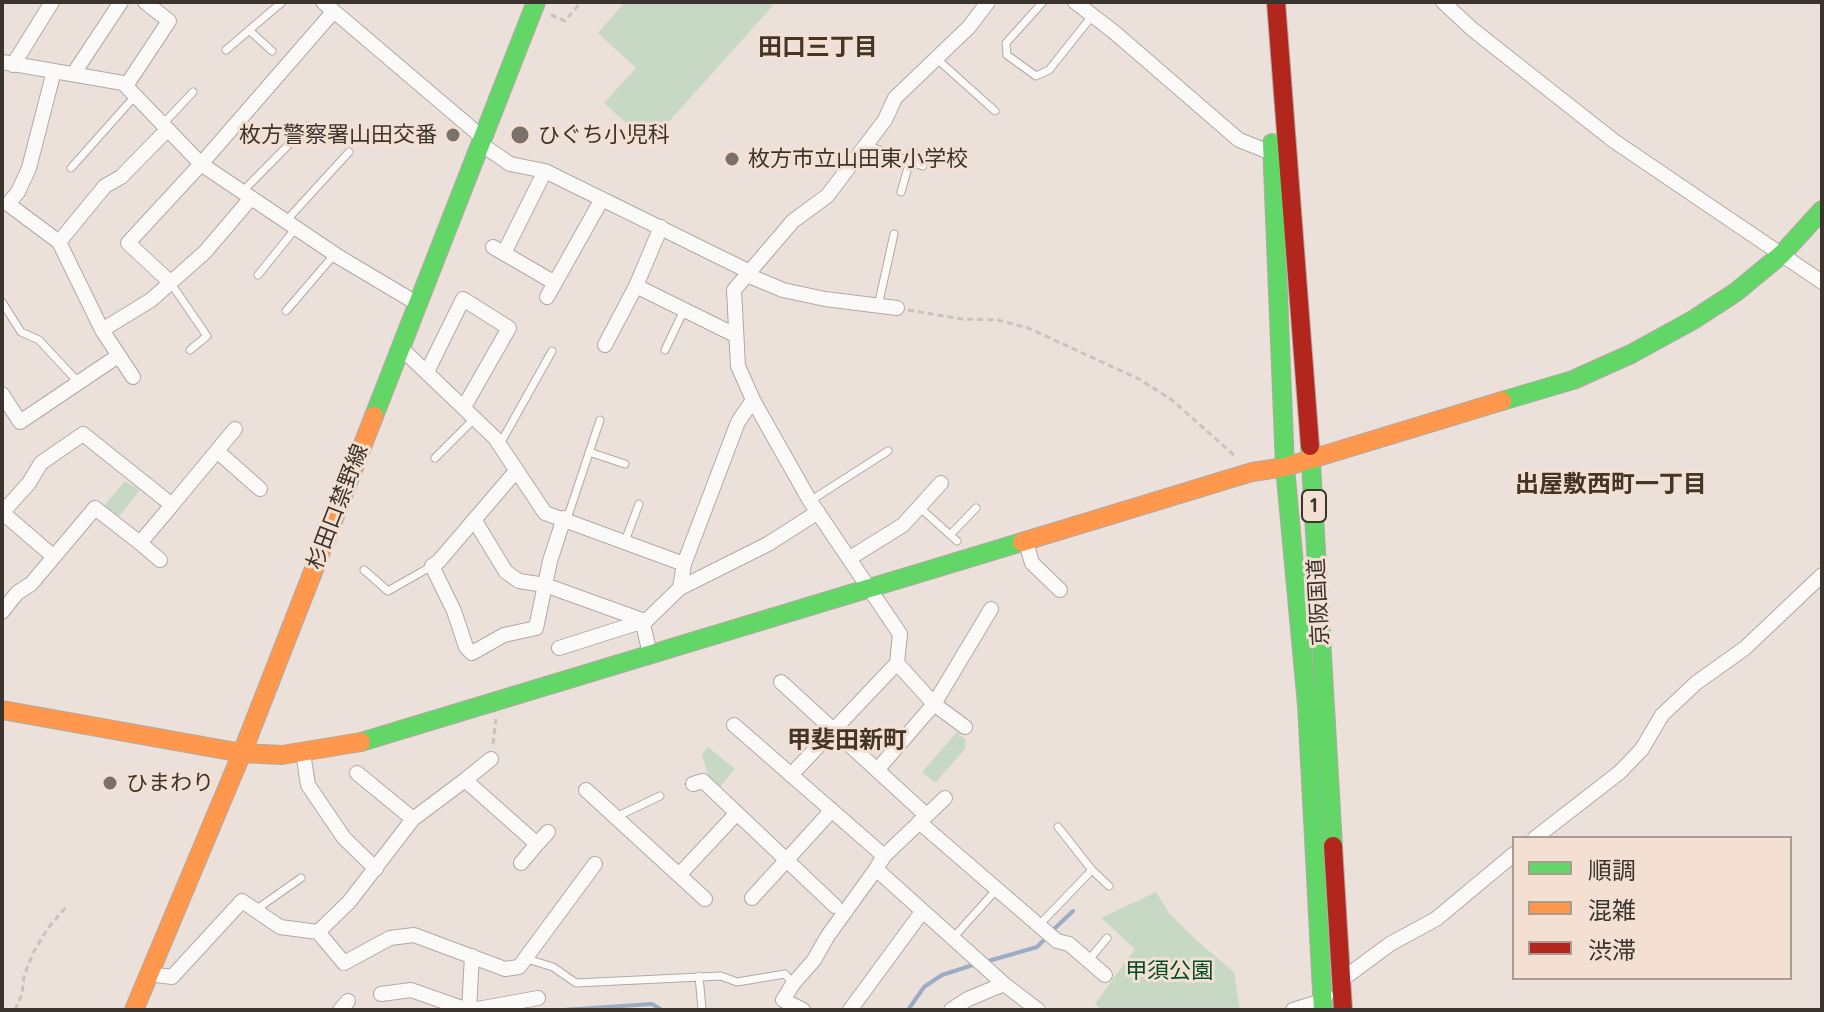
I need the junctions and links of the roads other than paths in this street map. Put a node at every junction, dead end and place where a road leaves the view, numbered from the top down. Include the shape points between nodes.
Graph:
1 (52, 2) edge
2 (121, 2) edge
3 (145, 2) edge
4 (282, 2) edge
5 (536, 2) edge
6 (988, 2) edge
7 (1043, 2) edge
8 (1075, 2) edge
9 (1264, 2) edge
10 (1276, 2) edge
11 (1443, 2) edge
12 (328, 7) edge
13 (1092, 16) junction
14 (249, 30) junction
15 (226, 50) dead end
16 (272, 51) dead end
17 (936, 57) junction
18 (8, 64) edge
19 (54, 71) junction
20 (74, 73) junction
21 (131, 90) junction
22 (193, 92) dead end
23 (995, 111) dead end
24 (307, 126) dead end
25 (165, 127) junction
26 (482, 141) junction
27 (866, 145) junction
28 (913, 150) dead end
29 (349, 152) dead end
30 (1272, 153) junction
31 (910, 161) junction
32 (201, 164) junction
33 (923, 166) dead end
34 (71, 168) dead end
35 (545, 171) junction
36 (901, 192) dead end
37 (246, 195) junction
38 (602, 199) junction
39 (1822, 210) edge
40 (291, 225) junction
41 (661, 227) junction
42 (894, 234) dead end
43 (59, 242) junction
44 (335, 254) junction
45 (1782, 254) junction
46 (748, 273) junction
47 (258, 275) dead end
48 (170, 282) junction
49 (1822, 282) edge
50 (555, 283) junction
51 (636, 286) junction
52 (547, 297) dead end
53 (2, 302) edge
54 (418, 304) junction
55 (877, 306) junction
56 (897, 308) road end
57 (684, 310) junction
58 (286, 311) dead end
59 (102, 330) junction
60 (735, 335) junction
61 (605, 345) dead end
62 (401, 348) junction
63 (190, 350) dead end
64 (665, 350) dead end
65 (552, 351) dead end
66 (118, 356) junction
67 (427, 372) junction
68 (133, 377) dead end
69 (78, 383) junction
70 (2, 394) edge
71 (753, 400) junction
72 (469, 413) junction
73 (600, 420) dead end
74 (235, 429) dead end
75 (500, 445) junction
76 (217, 451) junction
77 (888, 451) dead end
78 (589, 452) junction
79 (435, 458) dead end
80 (1311, 459) junction
81 (625, 464) dead end
82 (1285, 467) junction
83 (516, 471) junction
84 (941, 483) dead end
85 (260, 489) dead end
86 (639, 504) dead end
87 (172, 505) junction
88 (814, 506) junction
89 (919, 507) junction
90 (976, 508) dead end
91 (2, 513) edge
92 (565, 518) junction
93 (475, 521) junction
94 (625, 541) junction
95 (1026, 542) junction
96 (140, 543) junction
97 (54, 557) junction
98 (850, 558) junction
99 (160, 560) dead end
100 (684, 564) junction
101 (432, 566) junction
102 (364, 570) dead end
103 (1822, 575) edge
104 (545, 585) junction
105 (870, 587) junction
106 (680, 588) junction
107 (1060, 590) dead end
108 (991, 609) dead end
109 (2, 612) edge
110 (642, 620) junction
111 (559, 648) dead end
112 (650, 654) junction
113 (897, 663) junction
114 (781, 682) dead end
115 (934, 704) junction
116 (2, 710) edge
117 (734, 725) dead end
118 (965, 727) dead end
119 (834, 730) junction
120 (242, 753) junction
121 (303, 753) junction
122 (491, 759) road end
123 (878, 769) junction
124 (357, 773) dead end
125 (791, 775) junction
126 (465, 780) junction
127 (693, 784) dead end
128 (586, 790) dead end
129 (660, 796) dead end
130 (945, 798) dead end
131 (832, 810) junction
132 (736, 814) junction
133 (616, 817) junction
134 (923, 818) junction
135 (413, 819) junction
136 (1058, 827) dead end
137 (548, 832) dead end
138 (1538, 836) edge
139 (537, 844) junction
140 (884, 856) junction
141 (1512, 856) edge
142 (786, 861) junction
143 (521, 863) dead end
144 (595, 864) dead end
145 (376, 869) junction
146 (876, 869) junction
147 (1092, 870) junction
148 (679, 875) junction
149 (301, 878) dead end
150 (1109, 886) dead end
151 (997, 889) junction
152 (752, 898) dead end
153 (705, 899) dead end
154 (835, 906) dead end
155 (254, 911) junction
156 (922, 912) junction
157 (1041, 927) junction
158 (318, 932) junction
159 (1107, 938) dead end
160 (952, 939) junction
161 (472, 956) junction
162 (527, 959) junction
163 (1088, 961) junction
164 (149, 974) junction
165 (1105, 975) dead end
166 (699, 976) junction
167 (1341, 980) junction
168 (793, 984) junction
169 (1004, 984) junction
170 (381, 994) dead end
171 (538, 998) dead end
172 (1322, 1005) edge
173 (702, 1009) edge
174 (134, 1010) edge
175 (470, 1010) edge
176 (803, 1010) edge
177 (850, 1010) edge
178 (951, 1010) edge
179 (1038, 1010) edge
180 (1293, 1010) edge
181 (1343, 1010) edge

1 - 18 street
2 - 20 street
3 - 21 street via 169,21
4 - 14 lane
5 - 26 main road, 杉田口禁野線
6 - 17 street
7 - 13 lane via 1006,43 1007,55 1036,76 1049,70
8 - 13 street
9 - 30 main road, 京阪国道 / 1
10 - 80 main road, 京阪国道 / 1
11 - 45 street via 1614,141
12 - 26 street
12 - 32 street
13 - 30 street via 1239,140
14 - 15 lane
14 - 16 lane
17 - 23 lane
17 - 27 street via 895,98
18 - 19 street
19 - 20 street
19 - 43 street via 29,168 8,204
20 - 21 street
21 - 25 street
21 - 34 lane
22 - 25 lane
24 - 37 lane
25 - 32 street
25 - 43 street via 121,177 105,186
26 - 35 street via 510,164
26 - 54 main road, 杉田口禁野線
27 - 31 lane
27 - 46 street via 827,196 793,221
28 - 31 lane
29 - 40 lane
30 - 82 main road, 京阪国道 / 1
31 - 33 lane
31 - 36 lane
32 - 37 street
32 - 48 street via 128,243
35 - 38 street
35 - 50 street via 498,250
37 - 40 street
37 - 48 street via 205,252
38 - 41 street
38 - 50 street
39 - 45 main road
40 - 44 street
40 - 47 lane
41 - 46 street
41 - 51 street
42 - 55 lane
43 - 59 street
44 - 54 street
44 - 58 lane
45 - 49 street
45 - 80 main road via 1693,320 1573,380
46 - 55 street via 783,290
46 - 60 street via 734,290
48 - 59 street
48 - 63 lane via 207,336
50 - 52 street
51 - 57 street
51 - 61 street
53 - 69 lane via 21,332 39,340
54 - 62 main road, 杉田口禁野線
55 - 56 street
57 - 60 street
57 - 64 lane
59 - 66 street
60 - 71 street via 738,366
62 - 67 street
62 - 120 main road, 杉田口禁野線
65 - 75 lane
66 - 68 street
66 - 69 street
67 - 72 street
67 - 72 street via 463,299 509,328
69 - 70 street via 20,422
71 - 88 street
71 - 100 street via 738,422
72 - 75 street
72 - 79 lane
73 - 78 lane
74 - 76 street
75 - 83 street
76 - 85 street
76 - 87 street
77 - 88 lane
78 - 81 lane
78 - 92 lane
80 - 82 main road
80 - 167 main road, 京阪国道 / 1
82 - 95 main road via 1252,472
82 - 172 main road, 京阪国道 / 1 via 1307,705
83 - 92 street via 545,513
83 - 93 street
84 - 89 street
86 - 94 lane
87 - 91 street via 83,434 41,463
87 - 96 street
88 - 98 street
88 - 106 street via 768,544
89 - 90 lane via 953,538
89 - 98 street via 903,525
91 - 97 street
92 - 94 street
92 - 104 street
93 - 101 street
93 - 104 street via 506,572 519,581
94 - 100 street
95 - 105 main road
95 - 107 street via 1032,563
96 - 97 street via 95,508
96 - 99 street
97 - 109 street
98 - 105 street
100 - 106 street
101 - 102 lane via 388,591
101 - 104 street via 472,653 504,635 536,628
103 - 138 street via 1745,648 1662,715 1642,749 1620,772
104 - 110 street
105 - 112 main road
105 - 113 street via 900,634
106 - 110 street
108 - 115 street
110 - 111 street
110 - 112 street
112 - 121 main road via 347,746
113 - 115 street
113 - 119 street
114 - 119 street
115 - 118 street
115 - 123 street
116 - 120 main road
117 - 125 street
119 - 123 street
119 - 125 street
120 - 121 main road
120 - 164 main road, 杉田口禁野線
121 - 145 street via 308,785 344,838
122 - 126 street
123 - 134 street
124 - 135 street
125 - 131 street
126 - 135 street
126 - 139 street
127 - 132 street via 703,781
128 - 133 street
129 - 133 lane
130 - 134 street
131 - 140 street
131 - 142 street
132 - 142 street
132 - 148 street
133 - 148 street
134 - 140 street
134 - 151 street
135 - 145 street
136 - 147 lane
137 - 139 street
139 - 143 street
140 - 146 street
141 - 167 street via 1436,919
142 - 152 street
142 - 154 street
144 - 162 street
145 - 158 street
146 - 156 street
146 - 168 street
147 - 150 lane
147 - 157 lane
148 - 153 street
149 - 155 lane
151 - 157 street
151 - 160 lane
155 - 158 street via 280,927
155 - 164 street via 242,901 172,977
156 - 160 street
156 - 177 street
157 - 163 street
158 - 161 street via 344,963 390,938 414,935
159 - 163 lane
160 - 169 street
161 - 162 street via 505,969
161 - 175 street
162 - 166 lane via 553,967 576,983
163 - 165 street
164 - 174 main road, 杉田口禁野線
166 - 168 lane via 737,982 785,974
166 - 173 lane
167 - 172 street
167 - 181 main road, 京阪国道 / 1
168 - 176 street via 783,1000
169 - 178 street
169 - 179 street
170 - 175 street via 411,990
171 - 175 street
172 - 180 street

